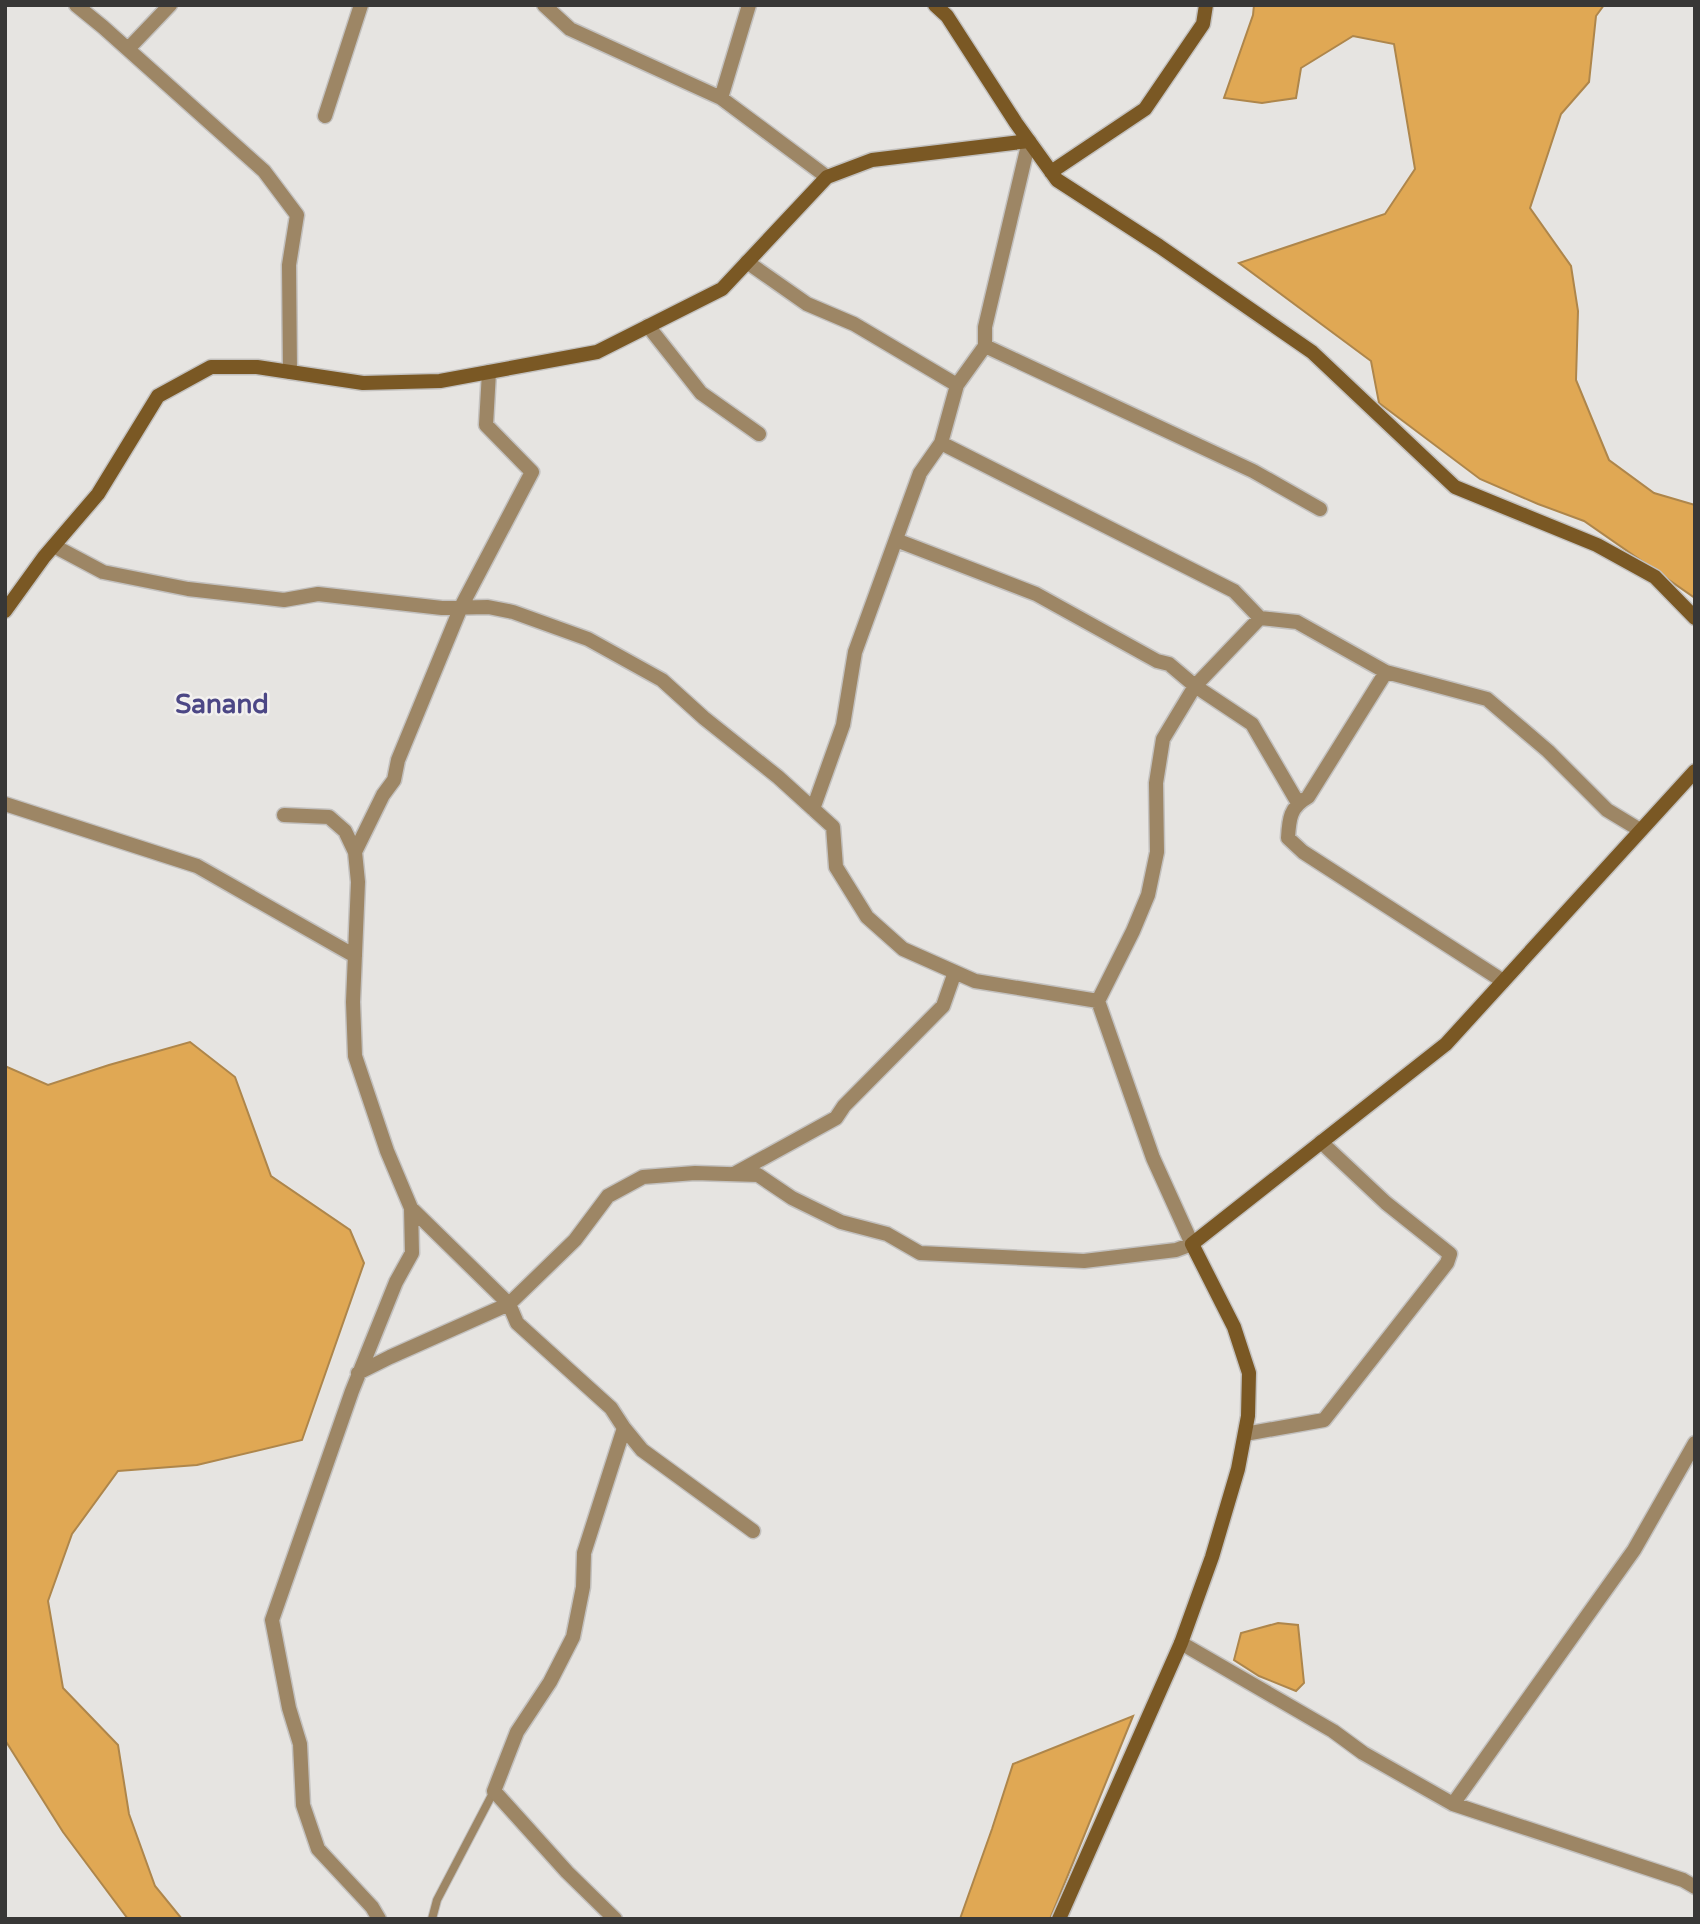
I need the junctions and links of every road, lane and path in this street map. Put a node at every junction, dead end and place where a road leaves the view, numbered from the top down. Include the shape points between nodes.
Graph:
1 (76, 5) edge
2 (170, 5) edge
3 (361, 5) edge
4 (544, 5) edge
5 (749, 5) edge
6 (935, 5) edge
7 (1206, 5) edge
8 (128, 49) junction
9 (721, 98) junction
10 (325, 116) dead end
11 (1029, 141) junction
12 (1051, 172) junction
13 (827, 177) junction
14 (747, 262) junction
15 (648, 326) junction
16 (985, 346) junction
17 (290, 372) junction
18 (489, 372) junction
19 (957, 385) junction
20 (759, 434) dead end
21 (941, 443) junction
22 (1320, 509) dead end
23 (896, 540) junction
24 (54, 545) junction
25 (461, 607) junction
26 (5, 611) edge
27 (1260, 618) junction
28 (1695, 618) edge
29 (1386, 672) junction
30 (1195, 686) junction
31 (1695, 771) edge
32 (1298, 803) junction
33 (5, 804) edge
34 (813, 809) junction
35 (284, 815) dead end
36 (1640, 830) junction
37 (355, 852) junction
38 (355, 956) junction
39 (955, 972) junction
40 (1503, 981) junction
41 (1098, 1002) junction
42 (1321, 1142) junction
43 (734, 1174) junction
44 (411, 1208) junction
45 (1192, 1244) junction
46 (509, 1304) junction
47 (358, 1373) junction
48 (624, 1428) junction
49 (1245, 1434) junction
50 (1695, 1443) edge
51 (753, 1531) dead end
52 (1181, 1643) junction
53 (494, 1791) junction
54 (1453, 1804) junction
55 (1695, 1886) edge
56 (379, 1919) edge
57 (432, 1919) edge
58 (615, 1919) edge
59 (1059, 1919) edge

1 - 8 street
2 - 8 street
3 - 10 street
4 - 9 street via 570,29
5 - 9 street
6 - 11 street via 947,16
7 - 12 street via 1203,24 1145,109
8 - 17 street via 264,171 298,215 289,265
9 - 13 street
11 - 12 street
11 - 13 street via 872,160
11 - 16 street via 985,327
12 - 28 street via 1312,352 1455,487 1597,545 1655,577
13 - 14 street
14 - 15 street via 722,289
14 - 19 street via 807,304 854,324
15 - 18 street via 597,352
15 - 20 street via 701,393
16 - 19 street
16 - 22 street via 1253,471
17 - 18 street via 363,383 440,381
17 - 24 street via 211,367 158,396 98,494
18 - 25 street via 486,425 532,472
19 - 21 street
21 - 23 street via 920,473
21 - 27 street via 1234,591
23 - 30 street via 1036,594 1170,664
23 - 34 street via 855,652 844,725
24 - 25 street via 103,572 188,589 284,600 318,594
24 - 26 street
25 - 34 street via 513,612 588,639 662,680
25 - 37 street via 394,779
27 - 29 street via 1297,622
27 - 30 street
29 - 32 street via 1308,797
29 - 36 street via 1487,699 1607,810
30 - 32 street via 1252,724
30 - 41 street via 1163,739 1156,783 1157,852 1148,895
31 - 36 street
32 - 40 street via 1288,838 1303,852
33 - 38 street via 197,866
34 - 39 street via 833,827 836,867 867,917 903,949
35 - 37 street via 329,817 345,831
36 - 40 street
37 - 38 street
38 - 44 street via 355,1056
39 - 41 street via 975,981
39 - 43 street via 943,1006 836,1118
40 - 42 street via 1446,1044
41 - 45 street via 1153,1158
42 - 45 street
42 - 49 street via 1450,1254 1324,1420
43 - 45 street via 758,1175 792,1198 842,1222 887,1234 920,1253 1084,1261
43 - 46 street via 643,1177 608,1196 575,1240
44 - 46 street
44 - 47 street via 412,1253
45 - 49 street via 1234,1328 1249,1373
46 - 47 street
46 - 48 street via 517,1323 611,1408
47 - 56 street via 272,1620 300,1744 303,1805 318,1849
48 - 51 street via 642,1450
48 - 53 street via 584,1553 573,1637 517,1732
49 - 52 street via 1212,1557
50 - 54 street via 1634,1550
52 - 54 street
52 - 59 street
53 - 57 lane
53 - 58 street
54 - 55 street

